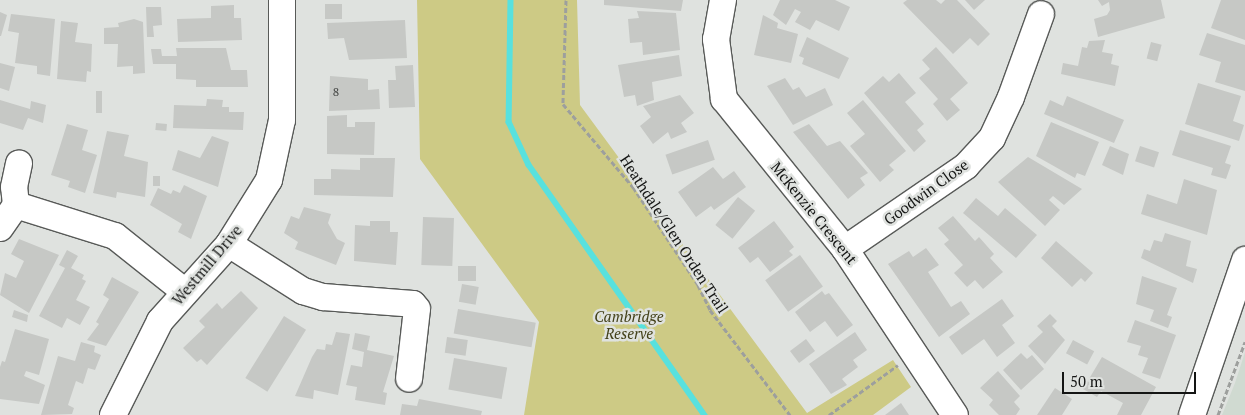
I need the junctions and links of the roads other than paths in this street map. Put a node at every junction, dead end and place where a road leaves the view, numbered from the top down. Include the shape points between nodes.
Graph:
1 (282, 0) edge
2 (723, 0) edge
3 (1040, 14) dead end
4 (19, 164) dead end
5 (16, 205) junction
6 (0, 228) edge
7 (229, 244) junction
8 (845, 250) junction
9 (1245, 260) edge
10 (184, 291) junction
11 (145, 351) junction
12 (409, 379) dead end
13 (1199, 413) edge
14 (113, 415) edge
15 (131, 415) edge
16 (956, 415) edge

1 - 7 street, Westmill Drive via 284,89 277,152 259,199
2 - 8 street, McKenzie Crescent via 716,39 724,99
3 - 8 street, Goodwin Close via 1011,97 992,138 966,166
4 - 5 street via 14,187
5 - 6 street
5 - 10 street via 115,236
7 - 10 street, Westmill Drive
7 - 12 street via 303,291 323,297 408,302 417,310
8 - 16 street, McKenzie Crescent
9 - 13 street
10 - 11 street, Westmill Drive via 160,321
11 - 14 street, Westmill Drive
11 - 15 street, Westmill Drive

